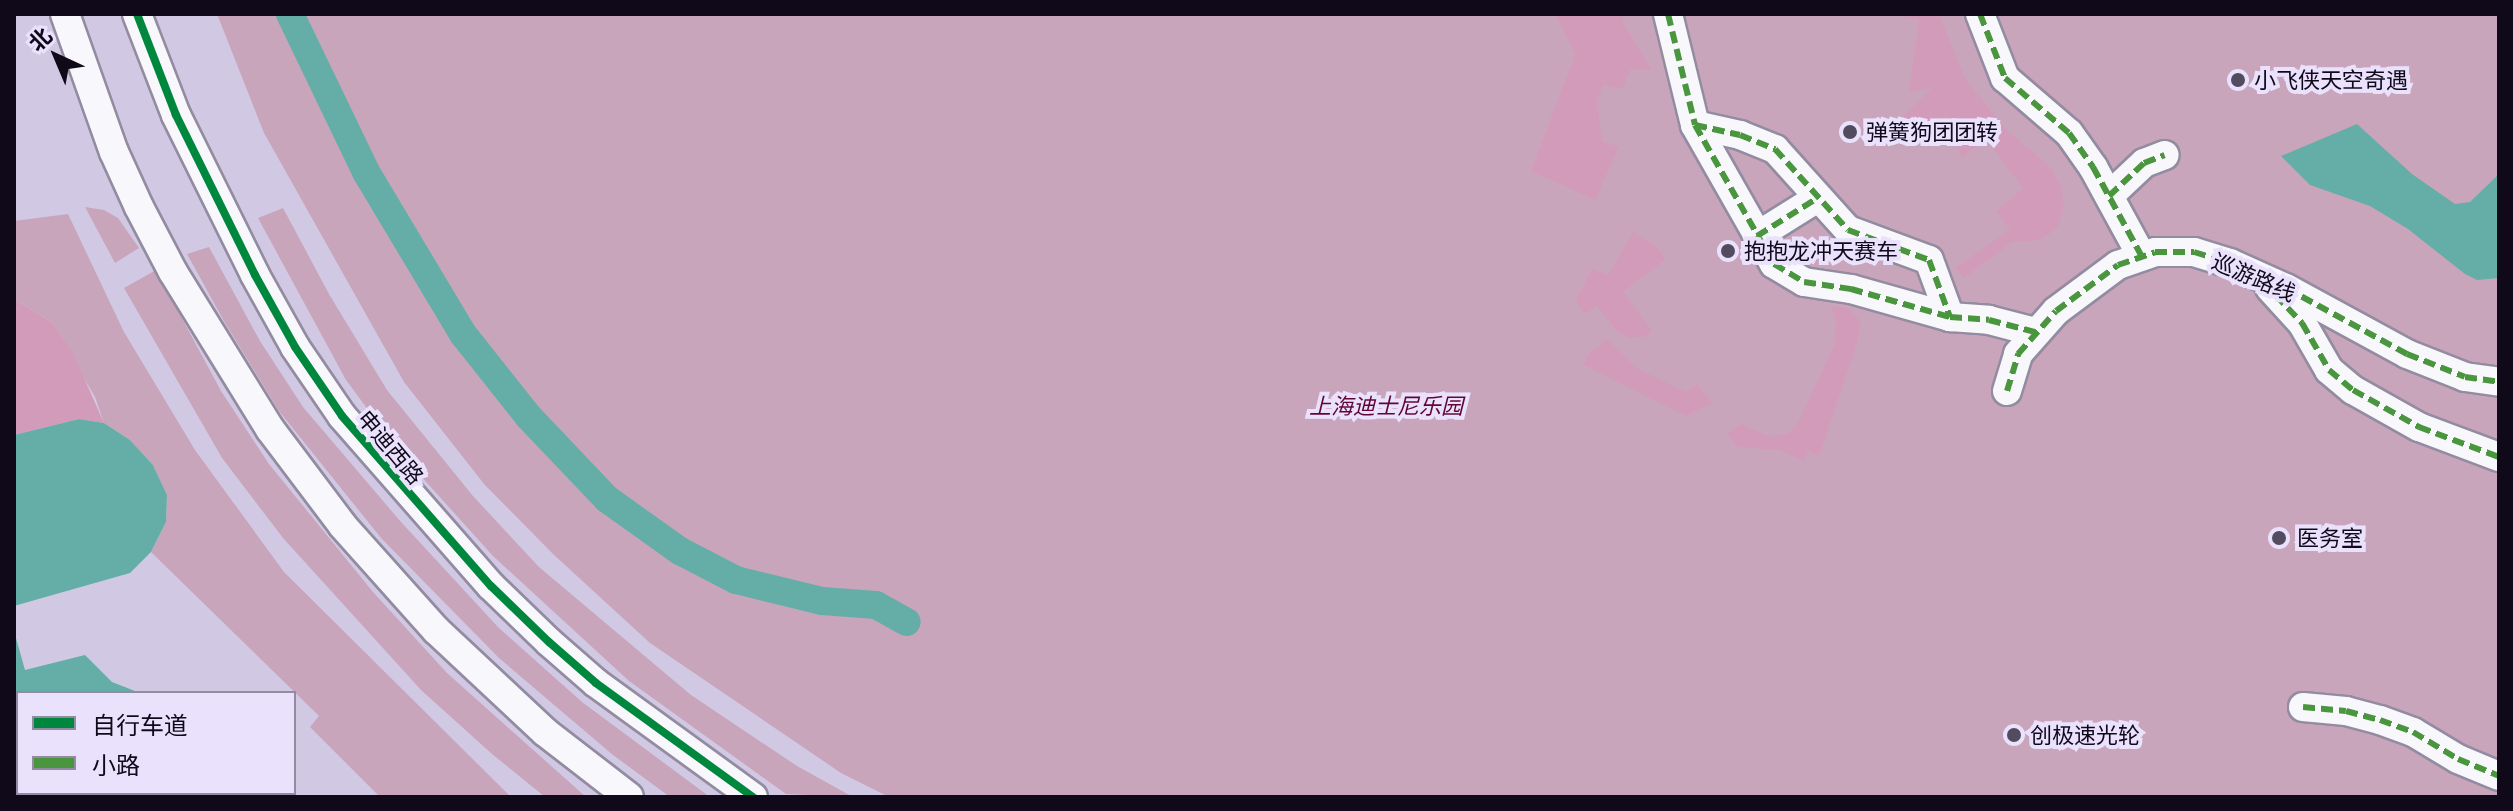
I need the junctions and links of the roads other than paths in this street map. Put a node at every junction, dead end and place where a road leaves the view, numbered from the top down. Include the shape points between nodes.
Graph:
1 (65, 14) edge
2 (137, 14) edge
3 (1668, 14) edge
4 (1980, 14) edge
5 (1695, 125) junction
6 (2165, 155) dead end
7 (2109, 196) junction
8 (1816, 199) junction
9 (1757, 236) junction
10 (2142, 257) junction
11 (2255, 274) junction
12 (1950, 317) junction
13 (2035, 332) junction
14 (2499, 382) edge
15 (2007, 391) dead end
16 (2499, 457) edge
17 (2303, 707) dead end
18 (2499, 776) edge
19 (629, 797) edge
20 (753, 797) edge

1 - 19 street via 139,207 270,429 343,526 436,630 534,723
2 - 20 street, 申迪西路 via 176,115 255,275 342,416 491,586 549,642 596,683
3 - 5 street
4 - 7 street via 2005,78 2069,133
5 - 8 street via 1775,149
5 - 9 street
6 - 7 street via 2144,163
7 - 10 street
8 - 9 street
8 - 12 street via 1848,230 1929,260
9 - 12 street via 1774,264 1804,282 1851,289
10 - 11 street, 巡游路线 via 2194,252
10 - 13 street, 巡游路线 via 2118,265
11 - 14 street, 巡游路线 via 2407,354 2465,377
11 - 16 street via 2288,304 2329,370 2353,390 2419,427
12 - 13 street
13 - 15 street, 巡游路线 via 2018,354
17 - 18 street via 2380,720

